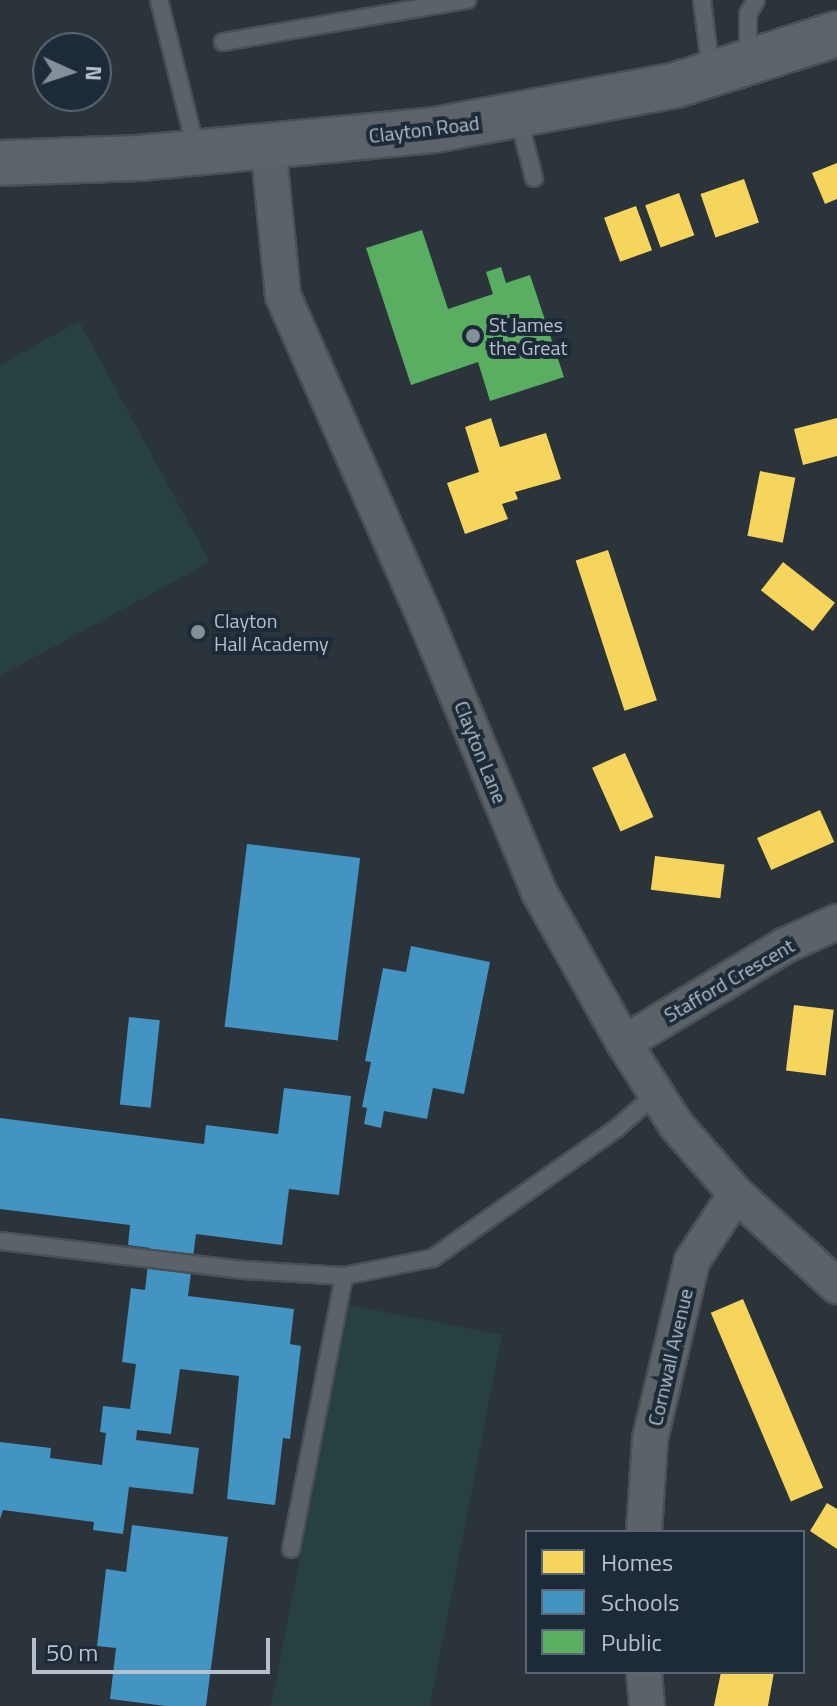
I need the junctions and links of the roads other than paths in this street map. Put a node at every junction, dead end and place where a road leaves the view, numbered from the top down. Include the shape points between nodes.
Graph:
1 (159, 0) edge
2 (467, 0) edge
3 (702, 0) edge
4 (756, 0) edge
5 (837, 34) edge
6 (223, 42) dead end
7 (730, 68) junction
8 (518, 115) junction
9 (268, 145) junction
10 (196, 151) junction
11 (0, 163) edge
12 (534, 178) dead end
13 (837, 922) edge
14 (624, 1043) junction
15 (656, 1094) junction
16 (736, 1194) junction
17 (0, 1241) edge
18 (344, 1276) junction
19 (837, 1286) edge
20 (644, 1530) edge
21 (291, 1549) dead end
22 (644, 1674) edge
23 (647, 1706) edge

1 - 10 lane
2 - 6 lane
3 - 7 lane
4 - 7 lane
5 - 7 main road, Clayton Road
7 - 8 main road, Clayton Road via 676,85
8 - 9 main road, Clayton Road via 434,130
8 - 12 lane
9 - 10 main road, Clayton Road
9 - 14 street, Clayton Lane via 283,296 539,892
10 - 11 main road, Clayton Road
13 - 14 street, Stafford Crescent via 786,945
14 - 15 street, Clayton Lane
15 - 16 street, Clayton Lane
15 - 18 lane via 616,1129 433,1258
16 - 19 street, Clayton Lane
16 - 20 street, Cornwall Avenue via 692,1261 650,1439
17 - 18 lane via 245,1270
18 - 21 lane
22 - 23 street

